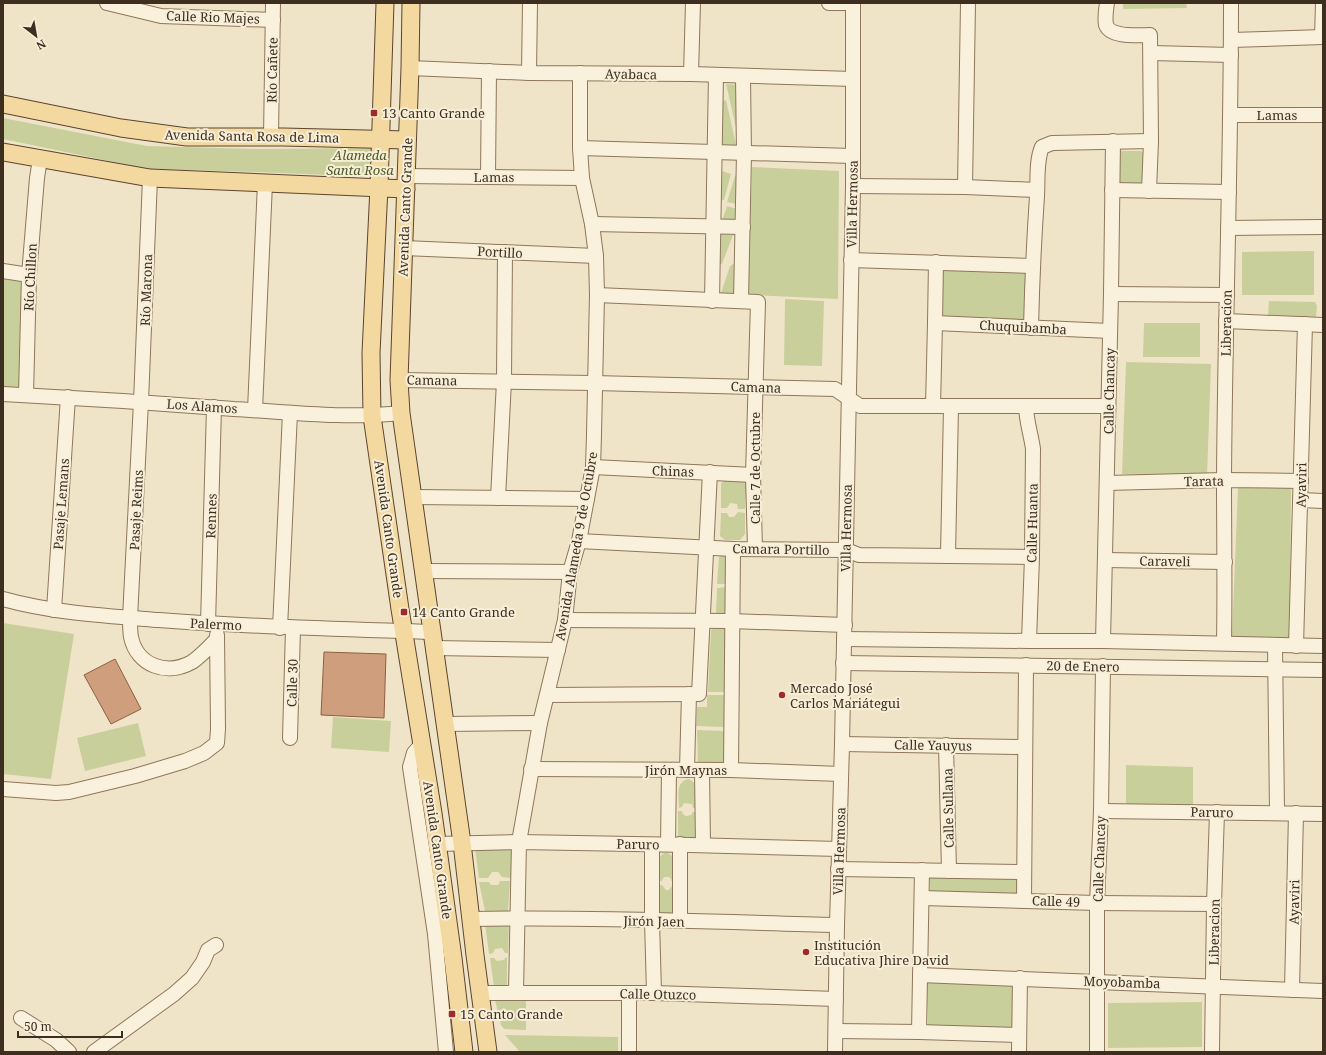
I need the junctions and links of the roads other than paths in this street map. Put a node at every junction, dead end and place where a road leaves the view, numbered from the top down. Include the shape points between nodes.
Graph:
1 (107, 3) edge
2 (274, 3) edge
3 (385, 3) edge
4 (411, 3) edge
5 (530, 3) edge
6 (693, 3) edge
7 (829, 3) edge
8 (853, 3) edge
9 (968, 3) edge
10 (1106, 3) edge
11 (1231, 3) edge
12 (1323, 3) edge
13 (161, 9) edge
14 (273, 20) junction
15 (1322, 37) edge
16 (1231, 40) junction
17 (1151, 53) junction
18 (1231, 55) junction
19 (410, 68) junction
20 (489, 71) junction
21 (529, 72) junction
22 (580, 73) junction
23 (691, 74) junction
24 (716, 75) junction
25 (743, 76) junction
26 (853, 79) junction
27 (3, 104) edge
28 (1231, 115) junction
29 (1323, 115) edge
30 (271, 137) junction
31 (381, 140) junction
32 (407, 140) junction
33 (1151, 141) junction
34 (1113, 142) junction
35 (580, 148) junction
36 (3, 152) edge
37 (715, 152) junction
38 (744, 154) junction
39 (852, 156) junction
40 (40, 159) junction
41 (488, 177) junction
42 (150, 178) junction
43 (582, 178) junction
44 (406, 182) junction
45 (265, 183) junction
46 (853, 186) junction
47 (379, 187) junction
48 (965, 187) junction
49 (1037, 190) junction
50 (1112, 190) junction
51 (1148, 191) junction
52 (1229, 192) junction
53 (592, 224) junction
54 (713, 226) junction
55 (743, 227) junction
56 (1323, 227) edge
57 (1228, 228) junction
58 (404, 248) junction
59 (505, 252) junction
60 (596, 256) junction
61 (851, 260) junction
62 (936, 262) junction
63 (1033, 266) junction
64 (3, 271) edge
65 (29, 275) junction
66 (1111, 294) junction
67 (597, 295) junction
68 (1227, 295) junction
69 (712, 301) junction
70 (740, 301) junction
71 (1226, 321) junction
72 (935, 323) junction
73 (1305, 324) junction
74 (1323, 325) edge
75 (1031, 328) junction
76 (1110, 331) junction
77 (400, 380) junction
78 (504, 381) junction
79 (594, 383) junction
80 (755, 387) junction
81 (3, 394) edge
82 (26, 395) junction
83 (68, 397) junction
84 (848, 398) junction
85 (142, 402) junction
86 (932, 406) junction
87 (1026, 406) junction
88 (1108, 406) junction
89 (214, 407) junction
90 (951, 407) junction
91 (255, 410) junction
92 (290, 413) junction
93 (400, 413) junction
94 (372, 416) junction
95 (592, 467) junction
96 (710, 472) junction
97 (753, 475) junction
98 (1224, 480) junction
99 (1301, 481) junction
100 (1107, 483) junction
101 (413, 497) junction
102 (498, 498) junction
103 (587, 499) junction
104 (1301, 500) junction
105 (1323, 501) edge
106 (579, 541) junction
107 (706, 547) junction
108 (755, 548) junction
109 (733, 549) junction
110 (846, 550) junction
111 (948, 556) junction
112 (1032, 557) junction
113 (1106, 560) junction
114 (1225, 562) junction
115 (424, 571) junction
116 (570, 572) junction
117 (3, 599) edge
118 (54, 610) junction
119 (130, 618) junction
120 (565, 620) junction
121 (704, 621) junction
122 (732, 621) junction
123 (213, 624) junction
124 (287, 628) junction
125 (404, 631) junction
126 (844, 632) junction
127 (217, 639) junction
128 (432, 640) junction
129 (1029, 641) junction
130 (1103, 641) junction
131 (1224, 643) junction
132 (1275, 645) junction
133 (1296, 646) junction
134 (1323, 646) edge
135 (558, 650) junction
136 (843, 663) junction
137 (1026, 665) junction
138 (1103, 666) junction
139 (1276, 670) junction
140 (1323, 670) edge
141 (689, 694) junction
142 (548, 695) junction
143 (540, 723) junction
144 (446, 724) junction
145 (290, 738) dead end
146 (422, 744) junction
147 (842, 744) junction
148 (946, 746) junction
149 (1024, 747) junction
150 (531, 769) junction
151 (669, 770) junction
152 (687, 770) junction
153 (702, 770) junction
154 (732, 770) junction
155 (842, 774) junction
156 (3, 790) edge
157 (1101, 811) junction
158 (1217, 812) junction
159 (1277, 812) junction
160 (1296, 813) junction
161 (1323, 814) edge
162 (519, 842) junction
163 (462, 843) junction
164 (437, 844) junction
165 (674, 844) junction
166 (652, 845) junction
167 (703, 845) junction
168 (839, 849) junction
169 (838, 869) junction
170 (922, 870) junction
171 (949, 871) junction
172 (1023, 872) junction
173 (922, 898) junction
174 (1024, 900) junction
175 (1097, 903) junction
176 (1214, 904) junction
177 (518, 918) junction
178 (471, 919) junction
179 (652, 920) junction
180 (680, 921) junction
181 (837, 925) junction
182 (216, 945) dead end
183 (920, 975) junction
184 (1020, 978) junction
185 (1098, 982) junction
186 (1213, 986) junction
187 (1292, 990) junction
188 (1323, 991) edge
189 (516, 992) junction
190 (480, 993) junction
191 (629, 993) junction
192 (654, 993) junction
193 (836, 999) junction
194 (21, 1018) dead end
195 (836, 1030) junction
196 (919, 1032) junction
197 (1019, 1036) junction
198 (487, 1045) edge
199 (69, 1052) edge
200 (94, 1052) edge
201 (446, 1052) edge
202 (464, 1052) edge
203 (497, 1052) edge
204 (629, 1052) edge
205 (835, 1052) edge
206 (1019, 1052) edge
207 (1097, 1052) edge
208 (1212, 1052) edge

1 - 13 street, Calle Rio Majes
2 - 14 street, Río Cañete
3 - 31 main road, Avenida Canto Grande
4 - 19 main road, Avenida Canto Grande
5 - 21 street
6 - 23 street
7 - 8 street
8 - 26 street, Villa Hermosa
9 - 48 street
10 - 17 street via 1106,25 1112,32 1150,35
11 - 16 street, Liberacion
12 - 15 street
13 - 14 street, Calle Rio Majes
14 - 30 street, Río Cañete
15 - 16 street
16 - 18 street, Liberacion
17 - 18 street
17 - 33 street
18 - 28 street, Liberacion
19 - 20 street, Ayabaca
19 - 32 main road, Avenida Canto Grande
20 - 21 street, Ayabaca
20 - 41 street
21 - 22 street, Ayabaca
22 - 23 street, Ayabaca
22 - 35 street, Avenida Alameda 9 de Octubre
23 - 24 street, Ayabaca
24 - 25 street, Ayabaca
24 - 37 street
25 - 26 street, Ayabaca
25 - 38 street
26 - 39 street, Villa Hermosa
27 - 30 main road, Avenida Santa Rosa de Lima via 114,126 187,137
28 - 29 street, Lamas
28 - 52 street, Liberacion
30 - 31 main road, Avenida Santa Rosa de Lima
31 - 32 main road, Avenida Santa Rosa de Lima
31 - 47 main road, Avenida Canto Grande
32 - 44 main road, Avenida Canto Grande
33 - 34 street
33 - 51 street
34 - 49 street via 1052,143 1042,147
34 - 50 street, Calle Chancay
35 - 37 street
35 - 43 street, Avenida Alameda 9 de Octubre
36 - 40 main road
37 - 38 street
37 - 54 street
38 - 39 street
38 - 55 street
39 - 46 street, Villa Hermosa
40 - 42 main road
40 - 65 street, Río Chillon
41 - 43 street, Lamas
41 - 44 street, Lamas
42 - 45 main road
42 - 85 street, Río Marona
43 - 53 street, Avenida Alameda 9 de Octubre
44 - 47 main road
44 - 58 main road, Avenida Canto Grande
45 - 47 main road
45 - 91 street
46 - 48 street
46 - 61 street, Villa Hermosa
47 - 94 main road, Avenida Canto Grande via 371,353
48 - 49 street
49 - 63 street
50 - 51 street
50 - 66 street, Calle Chancay
51 - 52 street
52 - 57 street, Liberacion
53 - 54 street
53 - 60 street, Avenida Alameda 9 de Octubre
54 - 55 street
54 - 69 street
55 - 70 street
56 - 57 street
57 - 68 street, Liberacion
58 - 59 street, Portillo
58 - 77 main road, Avenida Canto Grande
59 - 60 street, Portillo
59 - 78 street
60 - 67 street, Avenida Alameda 9 de Octubre
61 - 62 street
61 - 84 street, Villa Hermosa
62 - 63 street
62 - 72 street
63 - 75 street
64 - 65 street
65 - 82 street, Río Chillon
66 - 68 street
66 - 76 street, Calle Chancay
67 - 69 street
67 - 79 street, Avenida Alameda 9 de Octubre
68 - 71 street, Liberacion
69 - 70 street
70 - 80 street, Calle 7 de Octubre via 758,302
71 - 73 street
71 - 98 street, Liberacion
72 - 75 street, Chuquibamba
72 - 86 street
73 - 74 street
73 - 99 street, Ayaviri
75 - 76 street, Chuquibamba
76 - 88 street, Calle Chancay
77 - 78 street, Camana
77 - 93 main road, Avenida Canto Grande
78 - 79 street, Camana
78 - 102 street
79 - 80 street, Camana
79 - 95 street, Avenida Alameda 9 de Octubre
80 - 84 street, Camana via 835,389
80 - 97 street, Calle 7 de Octubre
81 - 82 street, Los Alamos
82 - 83 street, Los Alamos
83 - 85 street, Los Alamos
83 - 118 street, Pasaje Lemans
84 - 86 street, Camana via 860,406
84 - 110 street, Villa Hermosa
85 - 89 street, Los Alamos
85 - 119 street, Pasaje Reims
86 - 90 street, Camana
87 - 88 street, Camana
87 - 90 street, Camana
87 - 112 street, Calle Huanta via 1033,449
88 - 100 street, Calle Chancay
89 - 91 street, Los Alamos
89 - 123 street, Rennes
90 - 111 street
91 - 92 street, Los Alamos
92 - 94 street, Los Alamos
92 - 124 street, Calle 30
93 - 94 street, Los Alamos
93 - 101 main road, Avenida Canto Grande
94 - 125 main road, Avenida Canto Grande
95 - 96 street, Chinas
95 - 103 street, Avenida Alameda 9 de Octubre
96 - 97 street, Chinas
96 - 107 street
97 - 108 street, Calle 7 de Octubre
98 - 99 street, Tarata
98 - 100 street, Tarata
98 - 114 street, Liberacion
99 - 104 street, Ayaviri
100 - 113 street, Calle Chancay
101 - 102 street
101 - 115 main road, Avenida Canto Grande
102 - 103 street
103 - 106 street, Avenida Alameda 9 de Octubre
104 - 105 street
104 - 133 street, Ayaviri
106 - 107 street, Camara Portillo
106 - 116 street, Avenida Alameda 9 de Octubre
107 - 109 street, Camara Portillo
107 - 121 street
108 - 109 street, Camara Portillo
108 - 110 street, Camara Portillo
109 - 122 street
110 - 111 street, Camara Portillo via 860,555
110 - 126 street, Villa Hermosa
111 - 112 street, Camara Portillo
112 - 129 street, Calle Huanta
113 - 114 street, Caraveli
113 - 130 street, Calle Chancay
114 - 131 street, Liberacion
115 - 116 street
115 - 128 main road, Avenida Canto Grande
116 - 120 street, Avenida Alameda 9 de Octubre
117 - 118 street, Palermo
118 - 119 street, Palermo
119 - 123 street, Palermo
119 - 127 street, Pasaje Reims via 131,637 136,650 145,661 158,667 172,668 191,662
120 - 121 street, 20 de Enero
120 - 135 street, Avenida Alameda 9 de Octubre
121 - 122 street, 20 de Enero
121 - 141 street via 699,694
122 - 126 street, 20 de Enero
122 - 154 street
123 - 124 street, Palermo
123 - 127 street, Rennes
124 - 125 street, Palermo
124 - 145 street, Calle 30
125 - 128 street, Palermo
125 - 146 main road, Avenida Canto Grande
126 - 129 street, 20 de Enero
126 - 136 street, Villa Hermosa
127 - 156 street, Rennes via 217,743 204,753 135,776 69,792
128 - 135 street, Palermo
128 - 144 main road, Avenida Canto Grande
129 - 130 street, 20 de Enero
130 - 131 street, 20 de Enero
131 - 132 street, 20 de Enero
132 - 133 street, 20 de Enero
132 - 139 street
133 - 134 street, 20 de Enero
135 - 142 street, Avenida Alameda 9 de Octubre
136 - 137 street, 20 de Enero
136 - 147 street, Villa Hermosa
137 - 138 street, 20 de Enero
137 - 149 street
138 - 139 street, 20 de Enero
138 - 157 street, Calle Chancay
139 - 140 street, 20 de Enero
139 - 159 street
141 - 142 street
141 - 152 street
142 - 143 street, Avenida Alameda 9 de Octubre
143 - 144 street
143 - 150 street, Avenida Alameda 9 de Octubre
144 - 163 main road, Avenida Canto Grande
146 - 164 main road, Avenida Canto Grande
146 - 201 street via 414,753 410,767 435,934
147 - 148 street, Calle Yauyus
147 - 155 street, Villa Hermosa
148 - 149 street, Calle Yauyus
148 - 171 street, Calle Sullana
149 - 172 street
150 - 151 street, Jirón Maynas
150 - 162 street, Avenida Alameda 9 de Octubre
151 - 152 street, Jirón Maynas
151 - 165 street
152 - 153 street, Jirón Maynas
153 - 154 street, Jirón Maynas
153 - 167 street
154 - 155 street, Jirón Maynas
155 - 168 street, Villa Hermosa
157 - 158 street, Paruro
157 - 175 street, Calle Chancay
158 - 159 street, Paruro
158 - 176 street, Liberacion
159 - 160 street, Paruro
160 - 161 street, Paruro
160 - 187 street, Ayaviri
162 - 163 street, Paruro
162 - 166 street, Paruro
162 - 177 street, Avenida Alameda 9 de Octubre
163 - 164 street, Paruro
163 - 178 main road, Avenida Canto Grande
164 - 202 main road, Avenida Canto Grande
165 - 166 street, Paruro
165 - 167 street, Paruro
165 - 180 street
166 - 179 street
167 - 168 street, Paruro
168 - 169 street, Villa Hermosa
169 - 170 street
169 - 181 street, Villa Hermosa
170 - 171 street
170 - 173 street
171 - 172 street
172 - 174 street
173 - 174 street, Calle 49
173 - 183 street
174 - 175 street, Calle 49
175 - 176 street, Calle 49
175 - 185 street, Calle Chancay
176 - 186 street, Liberacion
177 - 178 street, Jirón Jaen
177 - 179 street, Jirón Jaen
177 - 189 street, Avenida Alameda 9 de Octubre
178 - 190 main road, Avenida Canto Grande
179 - 180 street, Jirón Jaen
179 - 192 street
180 - 181 street, Jirón Jaen
181 - 193 street, Villa Hermosa
182 - 200 street via 208,950 192,978 174,994
183 - 184 street, Moyobamba
183 - 196 street
184 - 185 street, Moyobamba
184 - 197 street
185 - 186 street, Moyobamba
185 - 207 street, Calle Chancay
186 - 187 street, Moyobamba
186 - 208 street, Liberacion
187 - 188 street, Moyobamba
189 - 190 street, Calle Otuzco
189 - 191 street, Calle Otuzco
190 - 198 main road, Avenida Canto Grande
191 - 192 street, Calle Otuzco
191 - 204 street
192 - 193 street, Calle Otuzco
193 - 195 street, Villa Hermosa
194 - 199 street via 56,1040
195 - 196 street
195 - 205 street, Villa Hermosa
196 - 197 street
197 - 206 street
198 - 203 street

